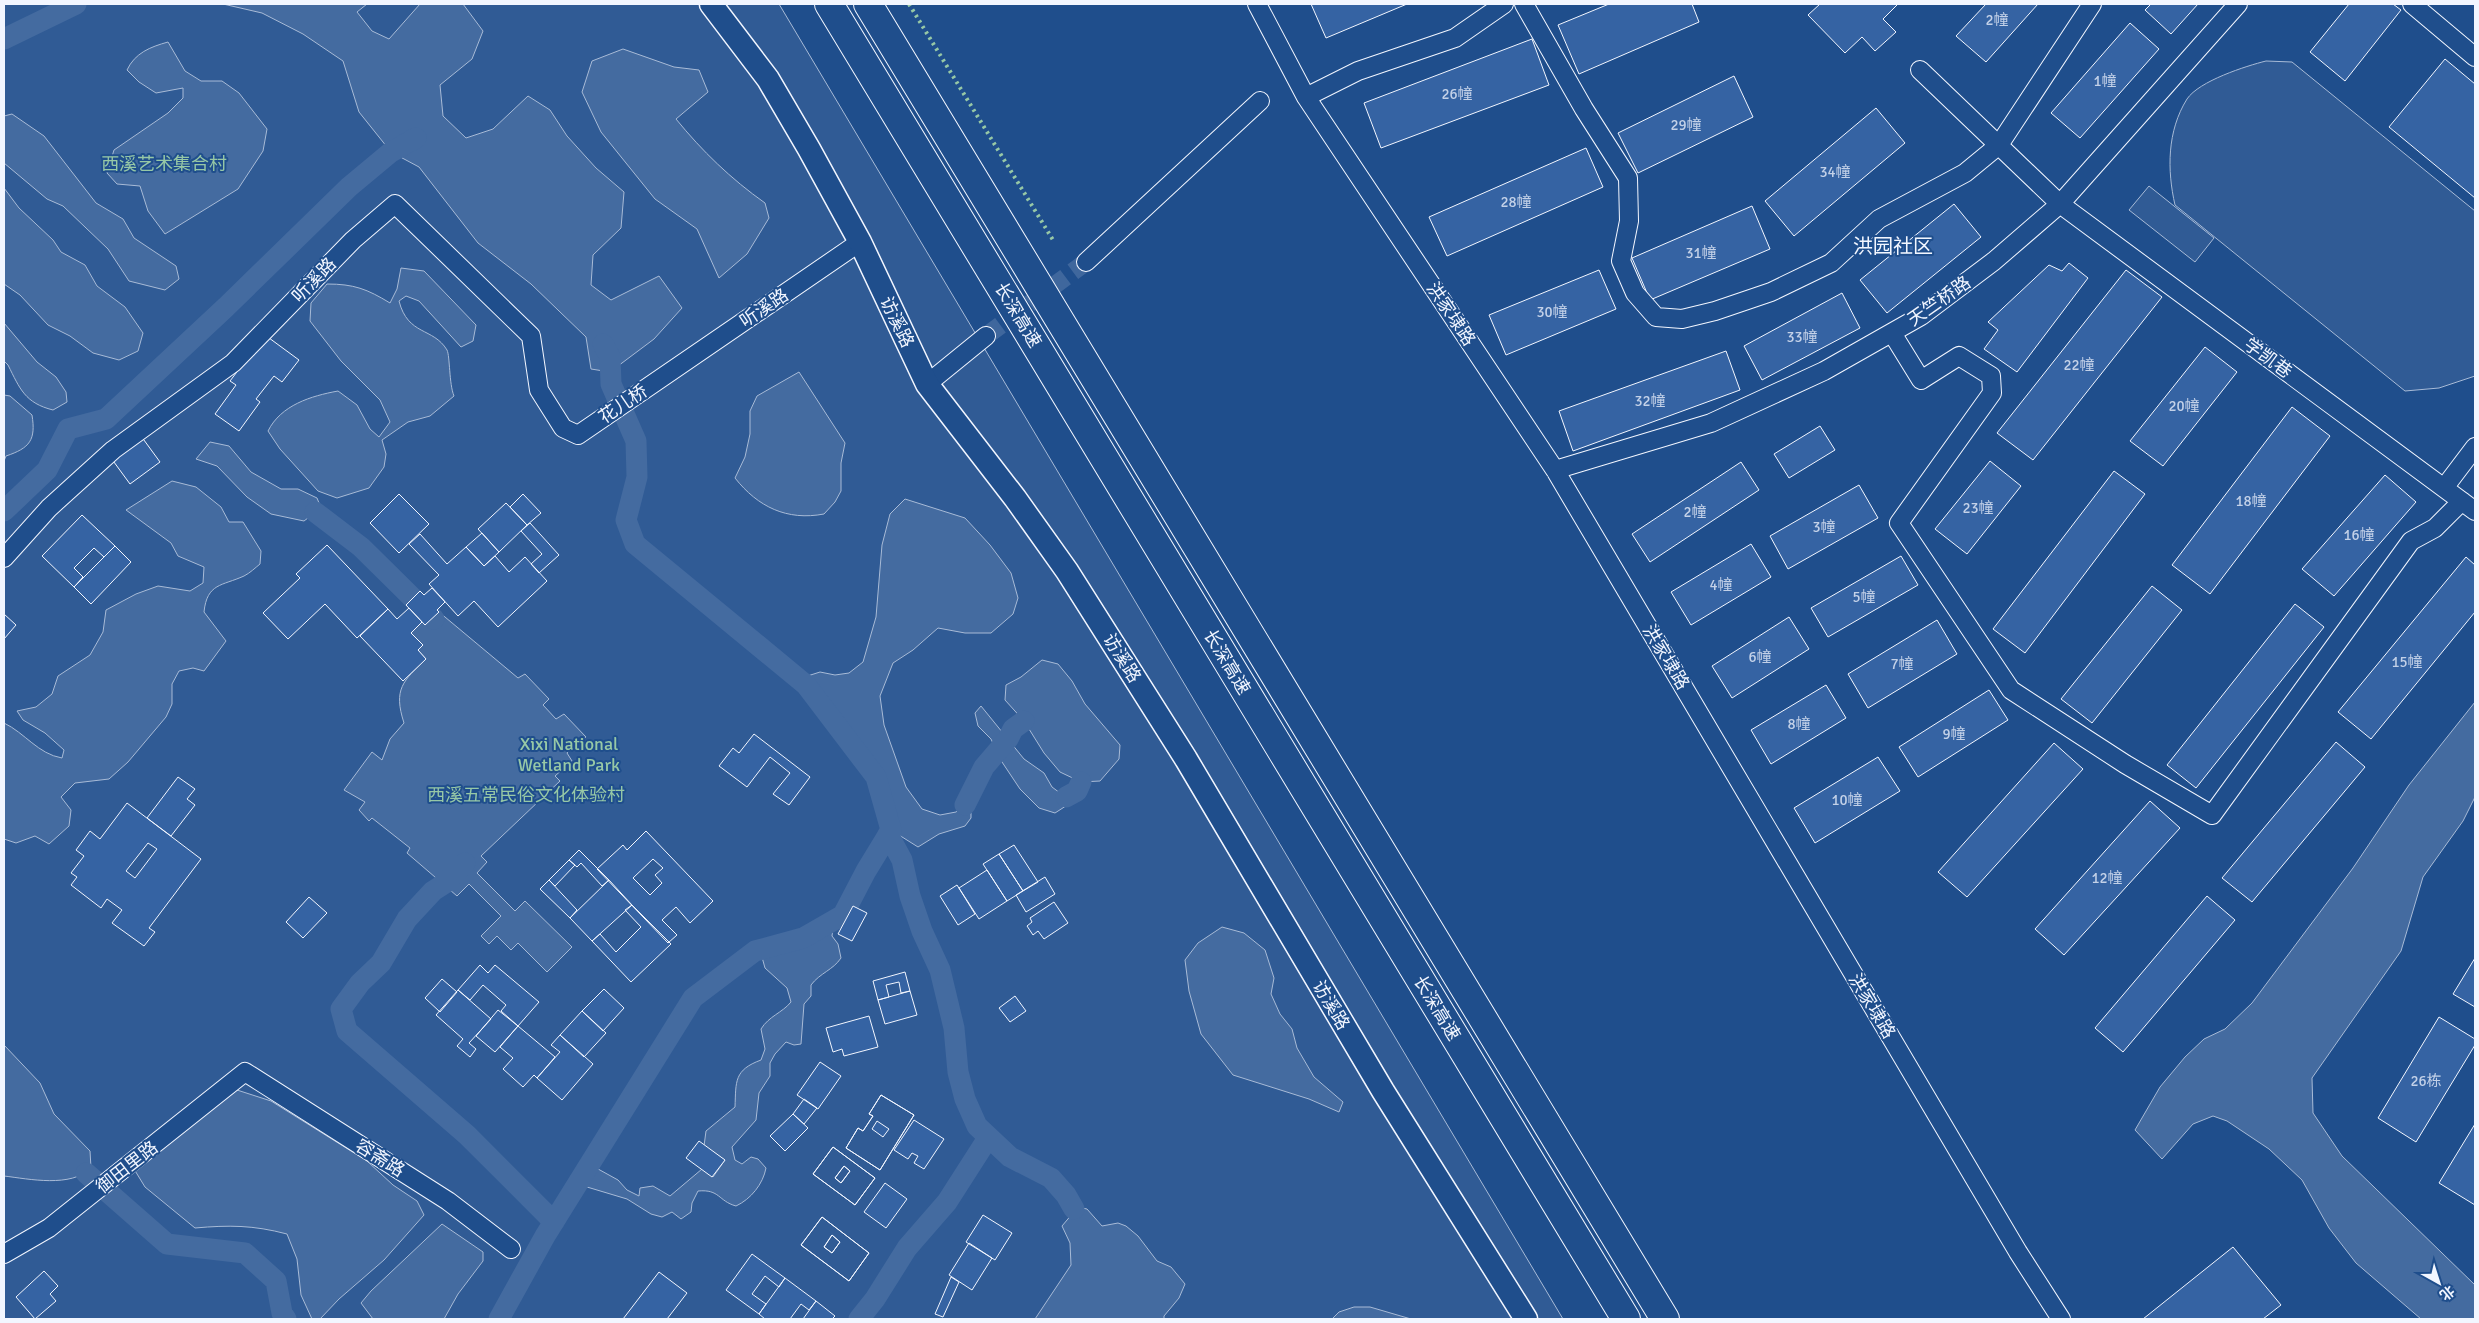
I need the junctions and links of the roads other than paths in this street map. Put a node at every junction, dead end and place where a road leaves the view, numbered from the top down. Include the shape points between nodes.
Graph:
1 (711, 4) edge
2 (829, 4) edge
3 (868, 4) edge
4 (1257, 4) edge
5 (1504, 4) edge
6 (1524, 4) edge
7 (2092, 4) edge
8 (2238, 4) edge
9 (2412, 4) edge
10 (2475, 57) edge
11 (1920, 70) dead end
12 (1306, 97) junction
13 (1260, 101) dead end
14 (1999, 145) junction
15 (2060, 204) junction
16 (860, 242) junction
17 (1086, 262) tunnel mouth
18 (1892, 332) junction
19 (986, 336) tunnel mouth
20 (668, 373) joint
21 (927, 384) junction
22 (578, 435) joint
23 (2475, 447) edge
24 (1555, 470) junction
25 (2444, 488) junction
26 (2468, 506) edge
27 (4, 558) edge
28 (245, 1072) joint
29 (511, 1250) dead end
30 (4, 1254) edge
31 (1526, 1319) edge
32 (1626, 1319) edge
33 (1665, 1319) edge
34 (2061, 1319) edge

1 - 16 street, 访溪路 via 768,79
2 - 32 highway, 长深高速
3 - 33 highway, 长深高速
4 - 12 street, 洪家埭路
5 - 12 street via 1455,38 1358,71
6 - 14 street via 1628,178 1629,221 1622,261 1635,293 1656,317 1682,319 1715,311 1771,292 1831,263 1879,219 1965,173
7 - 14 street
8 - 15 street, 天竺桥路
9 - 10 street
11 - 14 street, 学凯巷
12 - 24 street, 洪家埭路
13 - 17 street
14 - 15 street, 学凯巷
15 - 18 street, 天竺桥路 via 1994,261 1921,316
15 - 25 street, 学凯巷
16 - 20 street, 听溪路
16 - 21 street, 访溪路
18 - 24 street, 天竺桥路 via 1824,371 1711,423
18 - 26 street via 1921,380 1960,356 1991,376 1992,393 1899,523 2011,690 2125,764 2212,815 2411,541
19 - 21 street
20 - 22 street, 花儿桥
21 - 31 street, 访溪路 via 1073,579
22 - 27 street, 听溪路 via 563,428 539,390 531,336 395,204 353,240 233,363 113,450 49,508
23 - 25 street
24 - 34 street, 洪家埭路 via 2001,1224
25 - 26 street, 学凯巷
28 - 29 street, 容斋路 via 448,1201
28 - 30 street, 御田里路 via 49,1228

